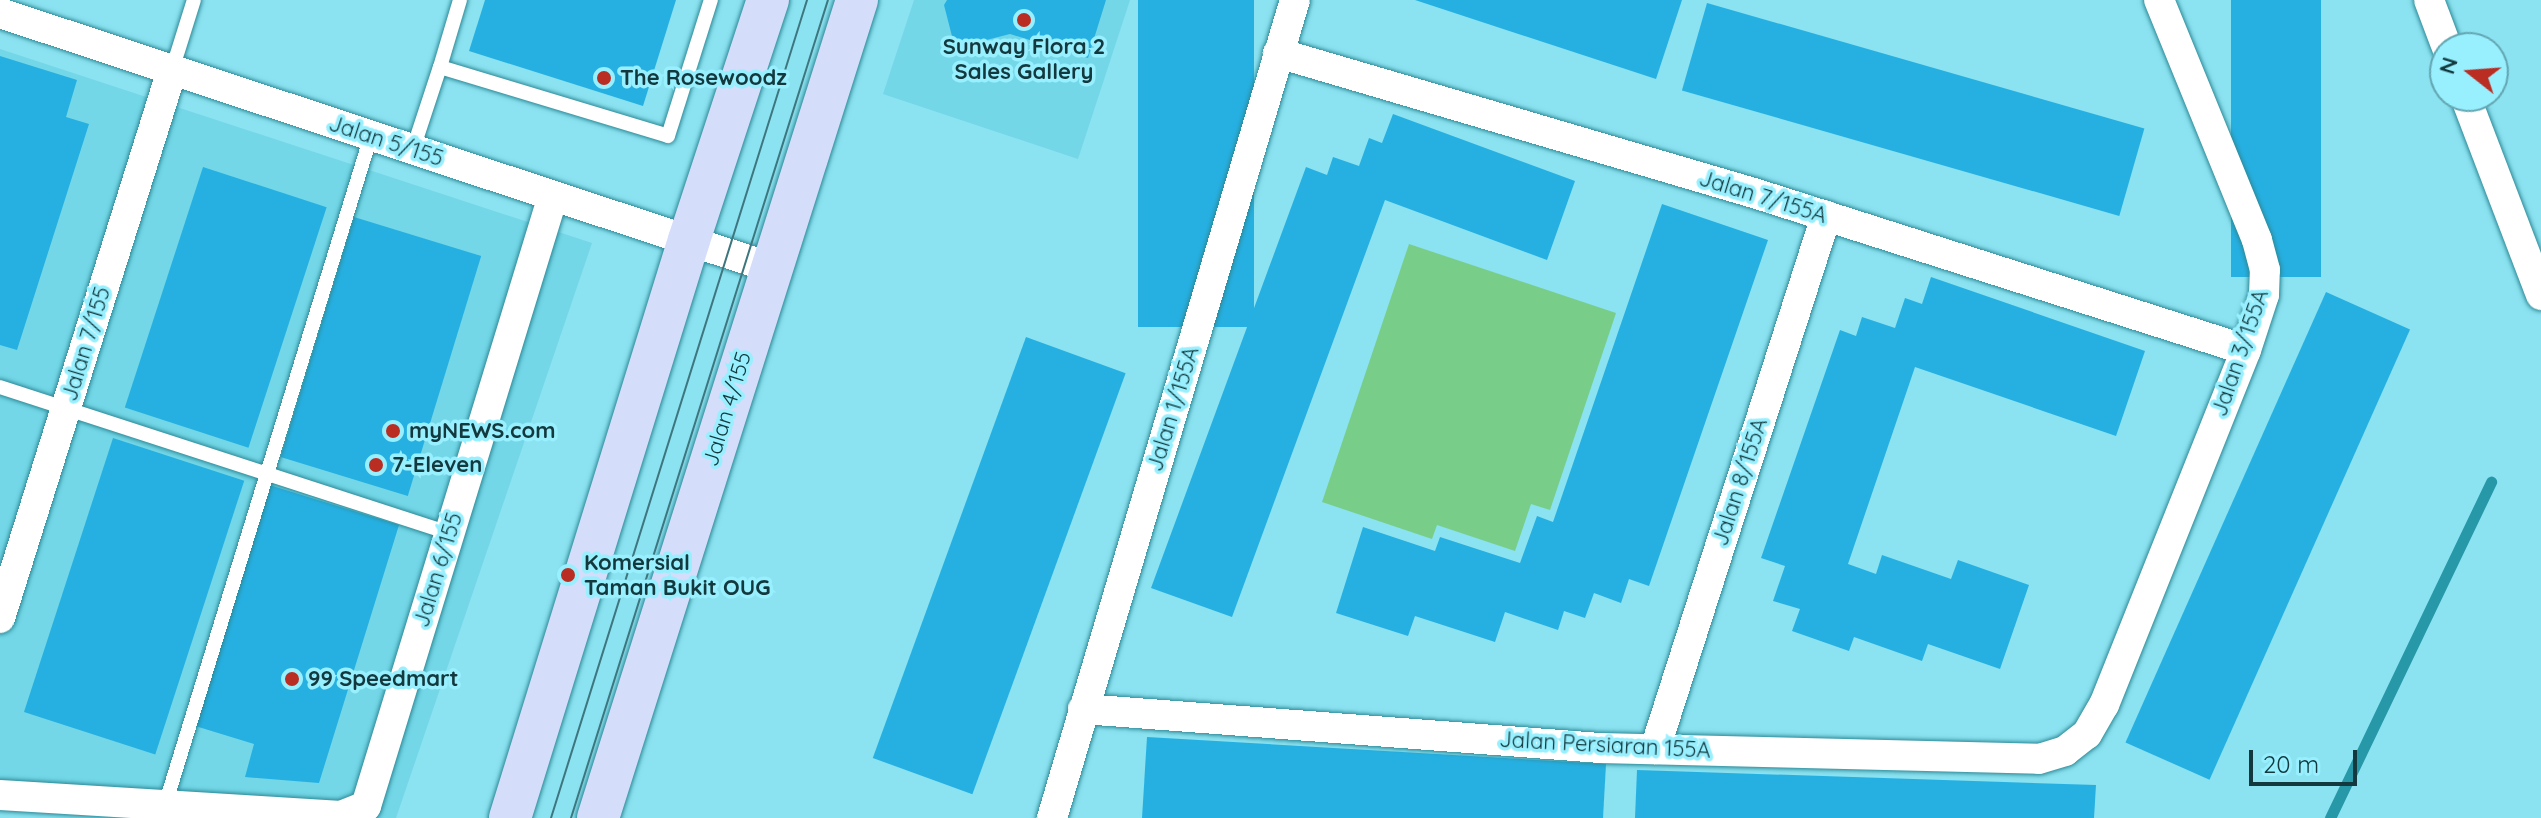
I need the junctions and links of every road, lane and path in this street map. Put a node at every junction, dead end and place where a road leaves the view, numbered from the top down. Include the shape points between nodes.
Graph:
1 (194, 0) edge
2 (460, 0) edge
3 (711, 0) edge
4 (768, 0) edge
5 (857, 0) edge
6 (1295, 0) edge
7 (2159, 0) edge
8 (2429, 0) edge
9 (14, 11) edge
10 (2441, 32) edge
11 (1278, 53) junction
12 (440, 67) junction
13 (172, 70) junction
14 (2471, 112) edge
15 (371, 136) junction
16 (413, 149) junction
17 (553, 196) junction
18 (1826, 216) junction
19 (689, 240) junction
20 (772, 268) junction
21 (2541, 295) edge
22 (2246, 350) junction
23 (0, 387) edge
24 (66, 408) junction
25 (269, 472) junction
26 (450, 533) junction
27 (0, 618) edge
28 (2104, 705) joint
29 (1083, 709) junction
30 (1655, 749) junction
31 (0, 795) edge
32 (165, 805) junction
33 (363, 812) edge
34 (510, 818) edge
35 (598, 818) edge
36 (1052, 818) edge

1 - 13 lane
2 - 12 lane
3 - 12 lane via 668,136
4 - 19 street
5 - 20 street, Jalan 4/155
6 - 11 street, Jalan 1/155A
7 - 22 street, Jalan 3/155A via 2265,270 2264,295
8 - 10 street
9 - 13 street, Jalan 5/155
11 - 18 street, Jalan 7/155A
11 - 29 street, Jalan 1/155A
12 - 16 lane
13 - 15 street, Jalan 5/155
13 - 24 street, Jalan 7/155
14 - 21 street
15 - 16 street, Jalan 5/155
15 - 25 lane
16 - 17 street, Jalan 5/155
17 - 19 street, Jalan 5/155
17 - 26 street, Jalan 6/155
18 - 22 street, Jalan 7/155A
18 - 30 street, Jalan 8/155A
19 - 20 street, Jalan 5/155
19 - 34 street
20 - 35 street, Jalan 4/155
22 - 28 street, Jalan 3/155A
23 - 24 lane
24 - 25 lane
24 - 27 street, Jalan 7/155
25 - 26 lane
25 - 32 lane
26 - 33 street, Jalan 6/155
28 - 30 street, Jalan Persiaran 155A via 2087,734 2065,751 2039,759
29 - 30 street, Jalan Persiaran 155A
29 - 36 street, Jalan 1/155A
31 - 32 street
32 - 33 street via 341,816

